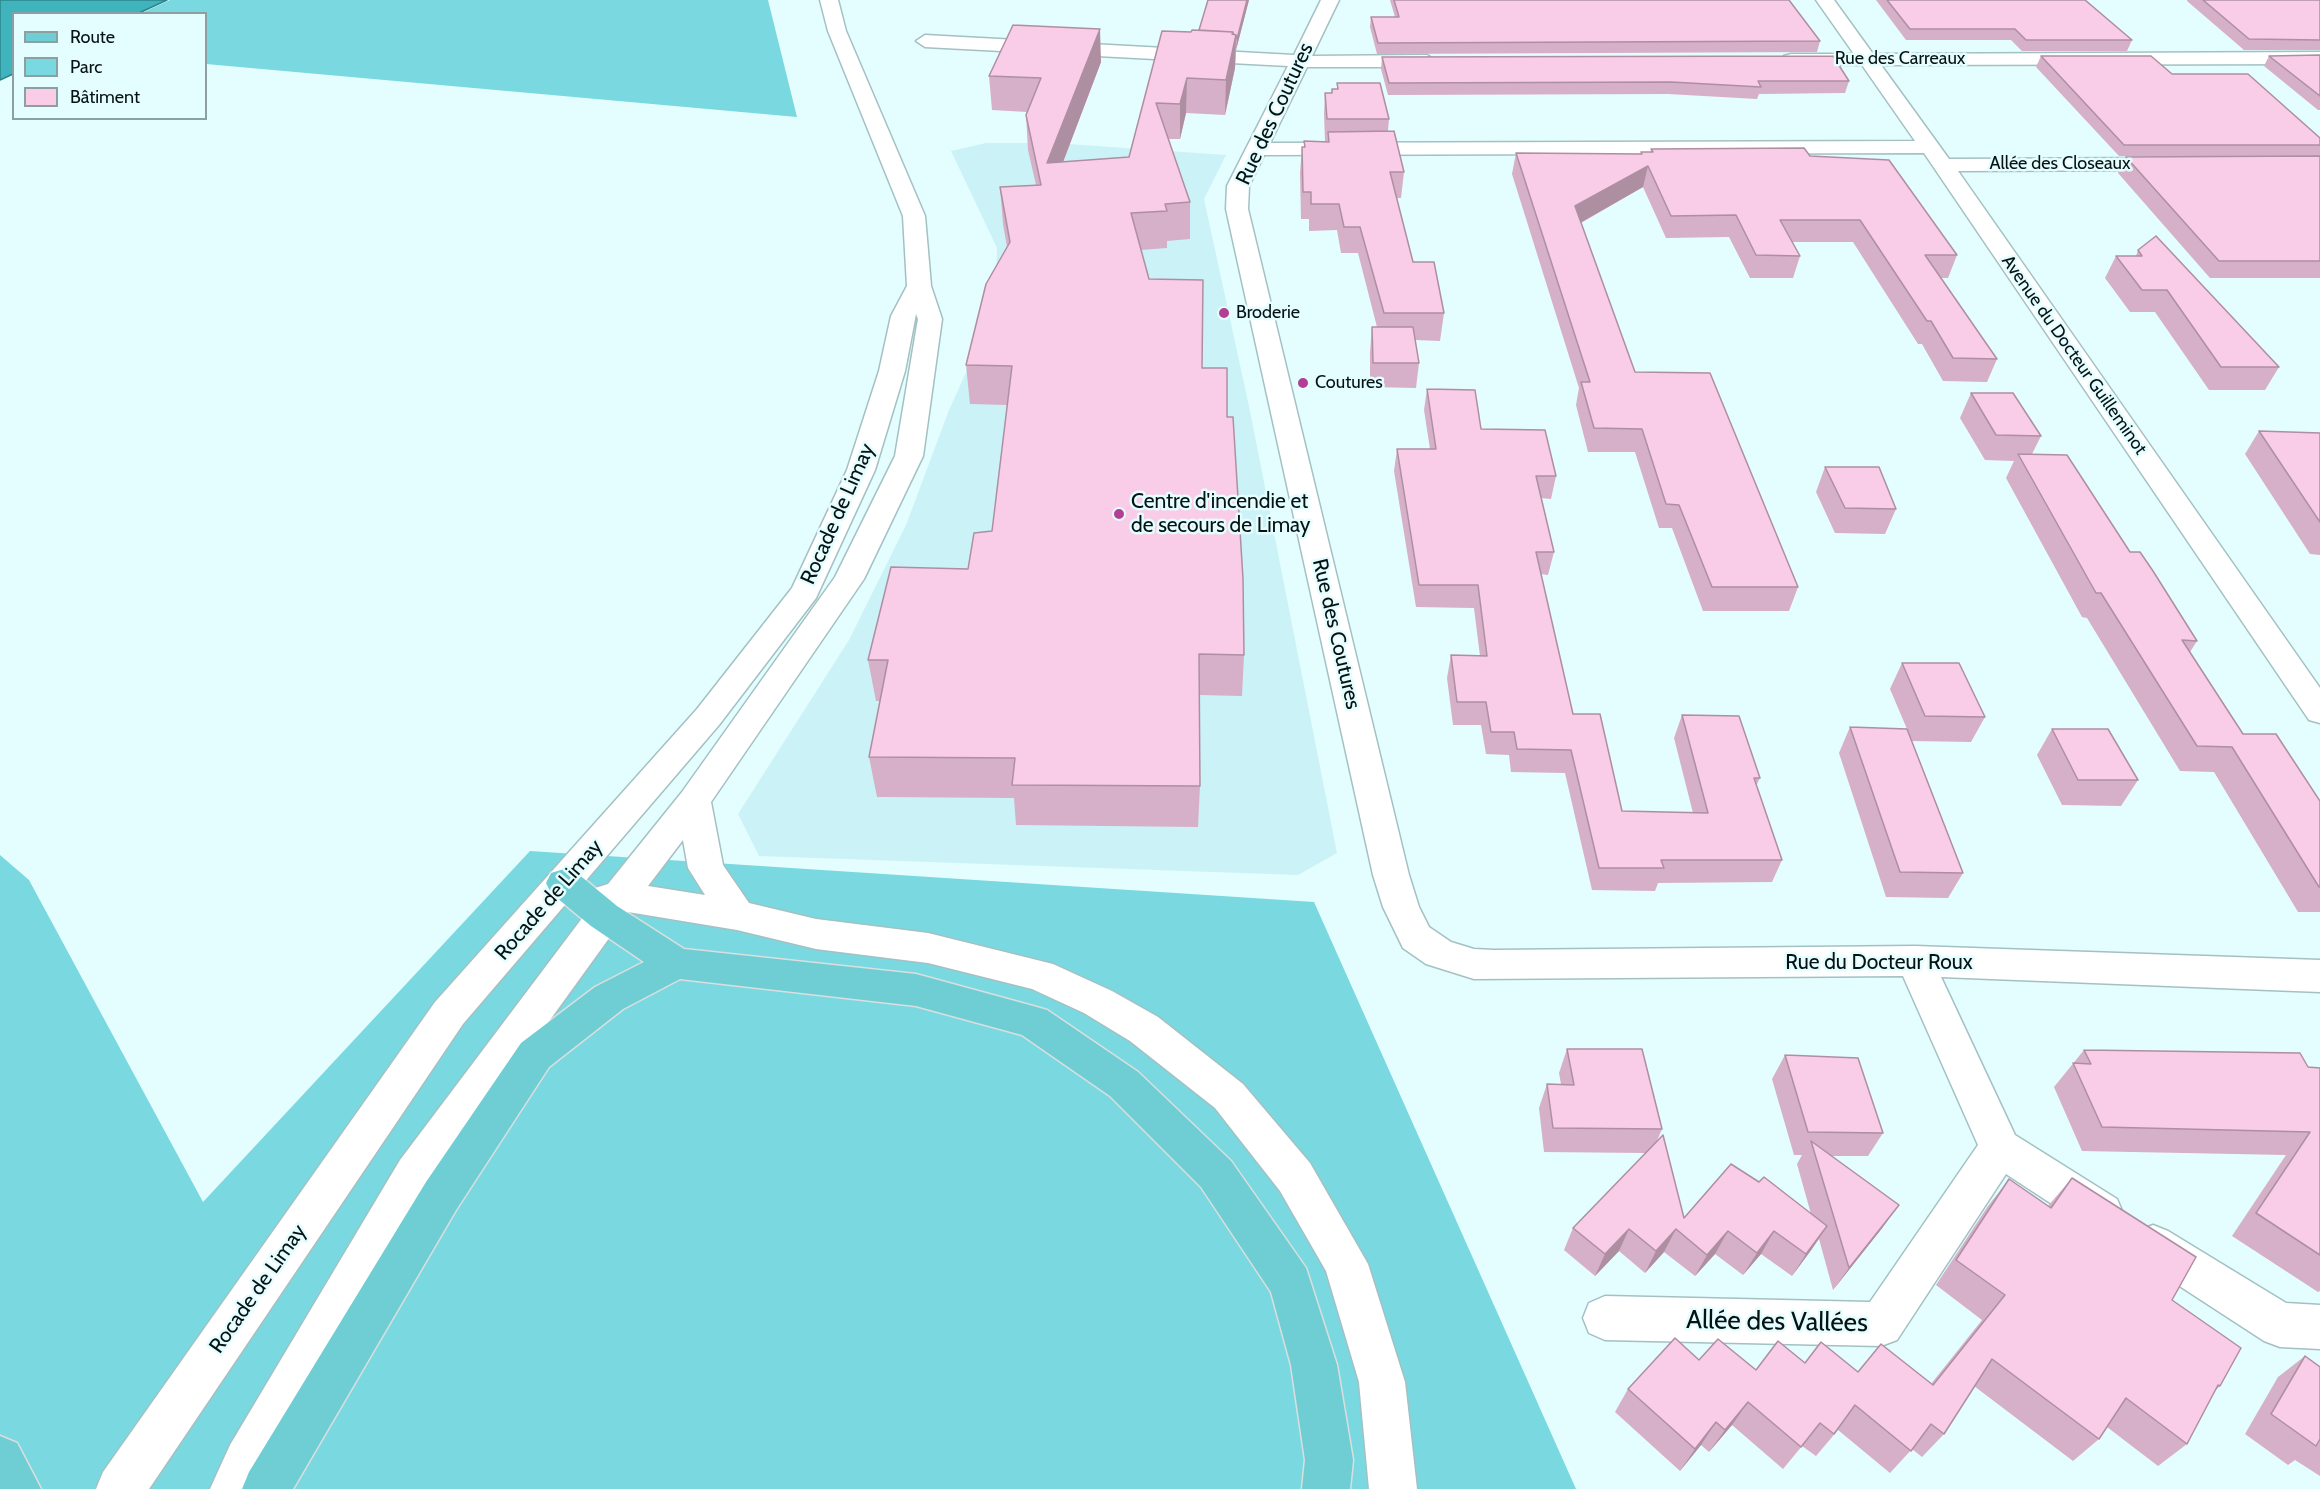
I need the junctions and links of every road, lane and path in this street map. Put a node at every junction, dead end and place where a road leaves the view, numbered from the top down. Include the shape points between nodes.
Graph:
1 (829, 0) edge
2 (1330, 0) edge
3 (1825, 0) edge
4 (925, 41) dead end
5 (2320, 58) edge
6 (1299, 59) junction
7 (1778, 60) edge
8 (1869, 60) junction
9 (1445, 61) edge
10 (1256, 149) junction
11 (1937, 156) junction
12 (2191, 164) edge
13 (919, 286) junction
14 (2320, 712) edge
15 (694, 801) junction
16 (584, 901) junction
17 (736, 915) junction
18 (1439, 953) joint
19 (1915, 961) junction
20 (676, 963) junction
21 (2320, 976) edge
22 (2000, 1148) junction
23 (1605, 1318) dead end
24 (2320, 1327) edge
25 (0, 1460) edge
26 (17, 1489) edge
27 (120, 1489) edge
28 (234, 1489) edge
29 (266, 1489) edge
30 (1326, 1489) edge
31 (1393, 1489) edge

1 - 13 street, Rocade de Limay via 837,31 914,216
2 - 6 street, Rue des Coutures
3 - 8 street, Avenue du Docteur Guilleminot
4 - 6 street
5 - 8 street, Rue des Carreaux
6 - 9 street
6 - 10 street, Rue des Coutures
7 - 8 street, Rue des Carreaux
8 - 11 street, Avenue du Docteur Guilleminot
10 - 11 street, Allée des Closeaux
10 - 18 street, Rue des Coutures via 1238,186 1237,209 1391,875 1409,927
11 - 12 street, Allée des Closeaux
11 - 14 street, Avenue du Docteur Guilleminot
13 - 15 street, Rocade de Limay via 930,319 909,456 849,579
13 - 16 street, Rocade de Limay via 903,316 892,372 861,470 805,591 708,717
15 - 16 street, Rocade de Limay
15 - 17 street via 706,868
16 - 17 street
16 - 20 main road
16 - 27 street, Rocade de Limay via 449,1013
16 - 28 street, Rocade de Limay via 415,1173
17 - 31 street via 816,934 928,948 1040,975 1144,1029 1229,1096 1295,1177 1346,1264 1382,1382
18 - 19 street, Rue du Docteur Roux via 1474,964 1527,966
19 - 21 street, Rue du Docteur Roux
19 - 22 street
20 - 29 main road via 609,998 535,1055 441,1196
20 - 30 main road via 916,990 1033,1022 1124,1084 1216,1174 1290,1283 1314,1365 1329,1460
22 - 23 street, Allée des Vallées via 1881,1324
22 - 24 street via 2280,1325
25 - 26 main road

